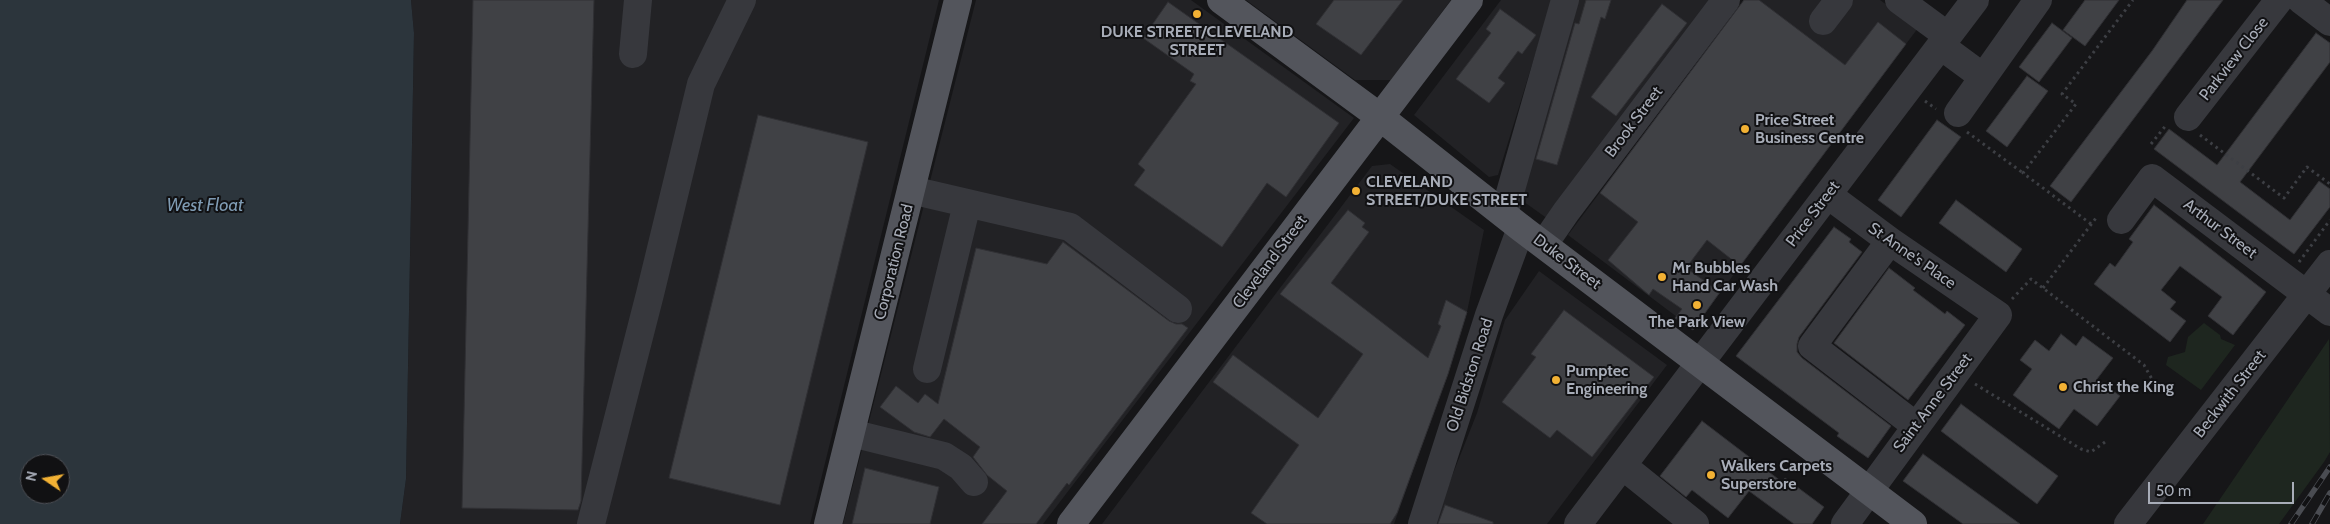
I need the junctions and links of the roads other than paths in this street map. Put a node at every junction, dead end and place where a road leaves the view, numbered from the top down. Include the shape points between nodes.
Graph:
1 (638, 0) edge
2 (742, 0) edge
3 (958, 0) edge
4 (1221, 0) edge
5 (1469, 0) edge
6 (1565, 0) edge
7 (1726, 0) edge
8 (1899, 0) edge
9 (1975, 0) edge
10 (2038, 0) edge
11 (2279, 0) edge
12 (2300, 0) edge
13 (2330, 22) edge
14 (1944, 41) junction
15 (633, 54) dead end
16 (1983, 77) junction
17 (1958, 113) dead end
18 (1380, 117) junction
19 (2188, 117) road end
20 (911, 190) junction
21 (1828, 195) junction
22 (967, 204) junction
23 (2121, 220) road end
24 (1512, 221) junction
25 (1890, 241) junction
26 (1544, 244) junction
27 (2330, 264) edge
28 (2308, 295) junction
29 (1178, 309) dead end
30 (2330, 312) edge
31 (1998, 315) joint
32 (1701, 363) junction
33 (927, 369) dead end
34 (1916, 426) junction
35 (851, 433) junction
36 (1623, 466) junction
37 (974, 482) dead end
38 (1868, 491) junction
39 (591, 524) edge
40 (828, 524) edge
41 (1071, 524) edge
42 (1422, 524) edge
43 (1578, 524) edge
44 (1695, 524) edge
45 (1845, 524) edge
46 (1912, 524) edge
47 (2128, 524) edge

1 - 15 street
2 - 39 street via 702,84
3 - 20 main road, Corporation Road
4 - 18 main road, Duke Street
5 - 18 main road, Cleveland Street
6 - 24 street, Old Bidston Road
7 - 26 street, Brook Street
8 - 14 street
9 - 14 street, Price Street
10 - 16 street
11 - 19 street, Parkview Close
12 - 13 street
14 - 16 street
14 - 21 street, Price Street
16 - 17 street
18 - 24 main road, Duke Street
18 - 41 main road, Cleveland Street
20 - 22 street
20 - 35 main road, Corporation Road
21 - 25 street, St Anne's Place
21 - 32 street, Price Street
22 - 29 street via 1070,227
22 - 33 street
23 - 28 street, Arthur Street via 2152,178
24 - 26 main road, Duke Street
24 - 42 street, Old Bidston Road via 1489,315
25 - 31 street, St Anne's Place
25 - 34 street via 1812,346
26 - 32 main road, Duke Street
27 - 28 street, Beckwith Street
28 - 30 street, Arthur Street
28 - 47 street, Beckwith Street
31 - 34 street, Saint Anne Street
32 - 36 street, Price Street
32 - 38 main road, Duke Street
34 - 38 street, Saint Anne Street
35 - 37 street via 944,456 961,467
35 - 40 main road, Corporation Road
36 - 43 street, Price Street
36 - 44 street
38 - 45 street, Saint Anne Street
38 - 46 main road, Duke Street

